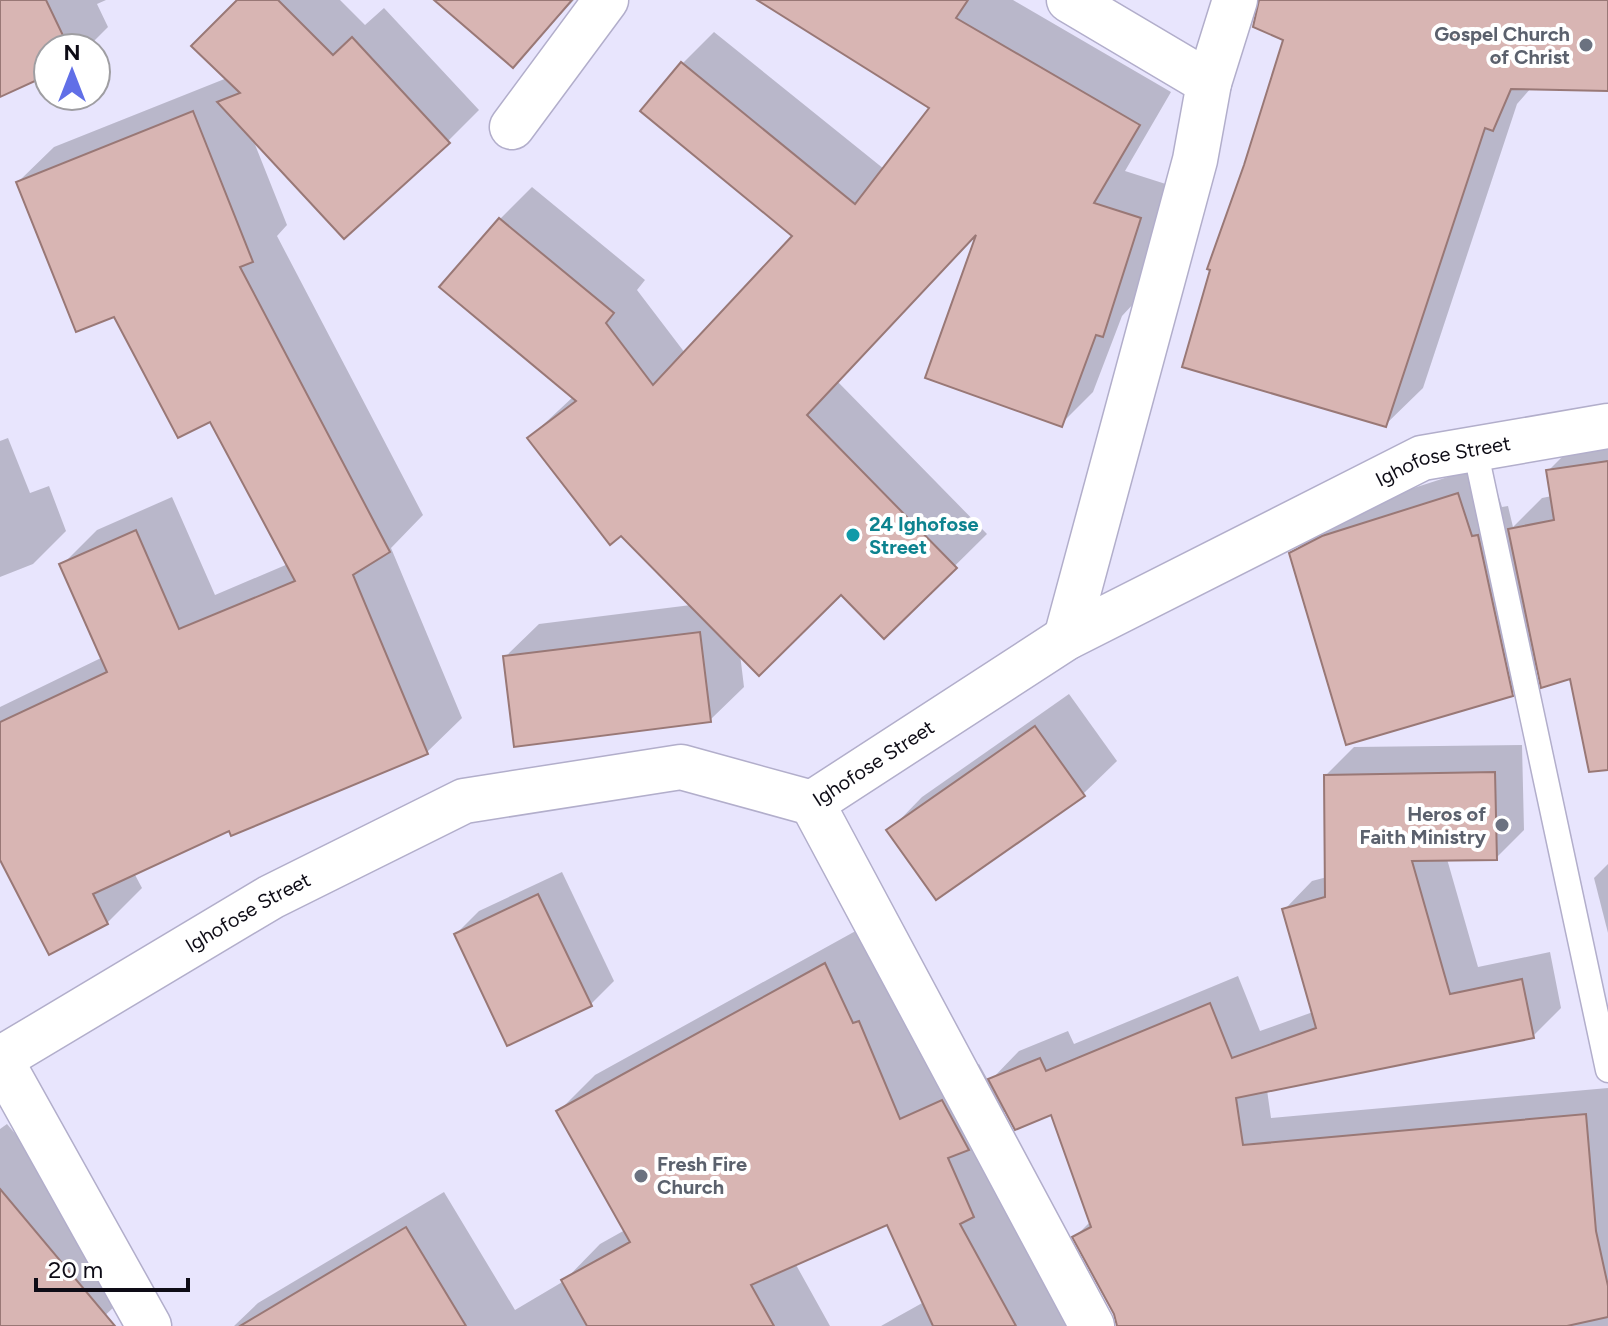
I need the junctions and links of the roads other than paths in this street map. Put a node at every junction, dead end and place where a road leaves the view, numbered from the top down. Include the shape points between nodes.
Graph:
1 (606, 0) edge
2 (1069, 0) edge
3 (1235, 0) edge
4 (1209, 83) junction
5 (512, 127) dead end
6 (1608, 426) edge
7 (1475, 449) junction
8 (1066, 638) junction
9 (812, 803) junction
10 (0, 1059) edge
11 (1608, 1070) edge
12 (149, 1326) edge
13 (1092, 1326) edge

1 - 5 street
2 - 4 street
3 - 4 street
4 - 8 street via 1195,160
6 - 7 street, Ighofose Street
7 - 8 street, Ighofose Street via 1422,458
7 - 11 lane
8 - 9 street, Ighofose Street
9 - 10 street, Ighofose Street via 681,767 464,801 271,897
9 - 13 street
10 - 12 street

